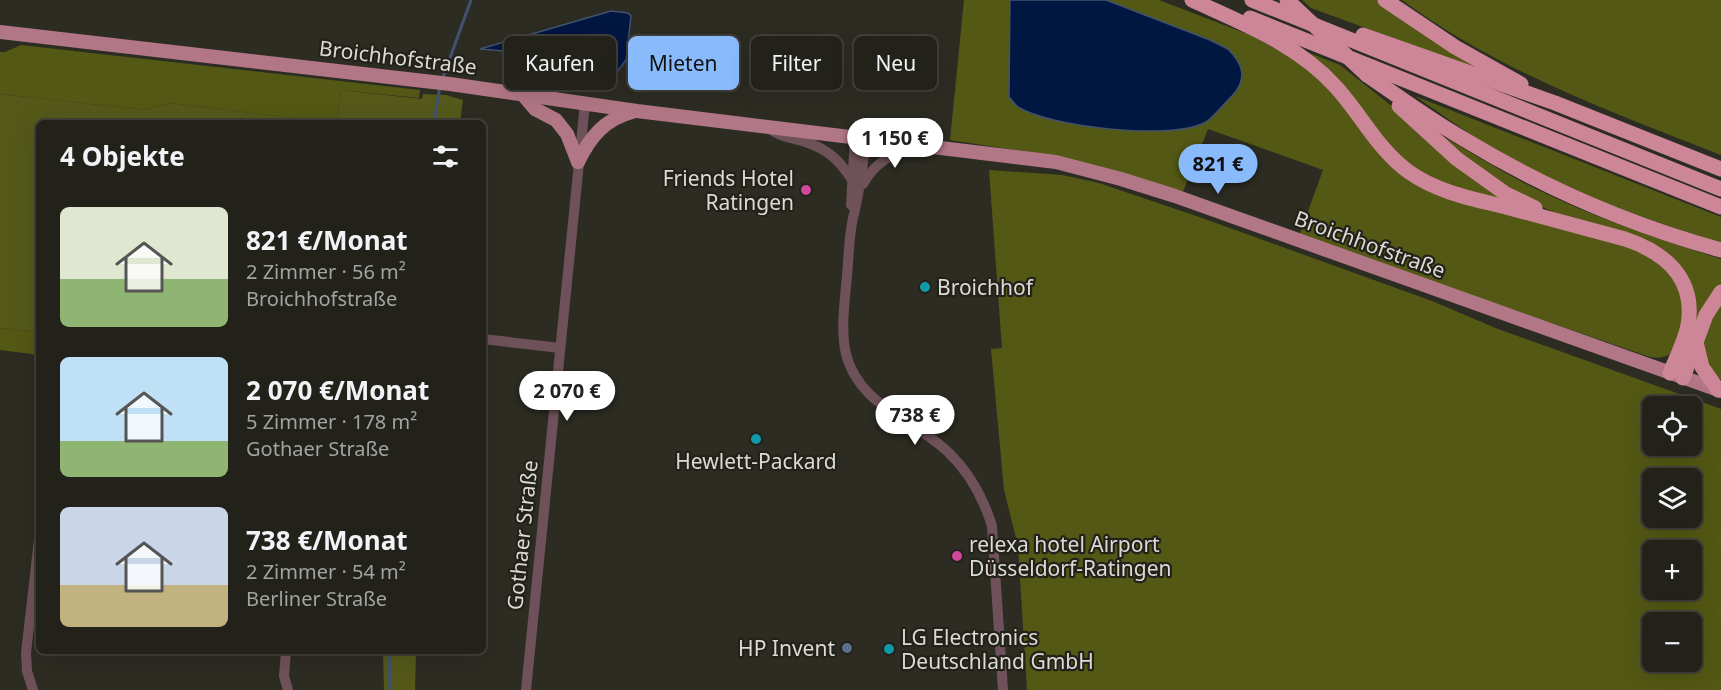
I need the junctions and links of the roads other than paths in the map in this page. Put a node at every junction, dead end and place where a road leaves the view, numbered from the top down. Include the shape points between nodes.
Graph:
1 (1192, 0) edge
2 (1202, 0) edge
3 (1252, 0) edge
4 (1385, 0) edge
5 (1282, 5) edge
6 (0, 32) edge
7 (1367, 75) junction
8 (524, 96) junction
9 (585, 103) junction
10 (1555, 103) junction
11 (637, 111) junction
12 (765, 127) junction
13 (860, 137) junction
14 (928, 146) junction
15 (578, 162) junction
16 (1721, 169) edge
17 (852, 180) junction
18 (1721, 189) edge
19 (860, 190) junction
20 (1721, 207) edge
21 (853, 214) junction
22 (1570, 224) junction
23 (1721, 250) edge
24 (1721, 292) edge
25 (486, 339) edge
26 (1696, 341) junction
27 (560, 348) junction
28 (1676, 375) junction
29 (1719, 390) edge
30 (36, 568) edge
31 (286, 654) edge
32 (33, 690) edge
33 (288, 690) edge
34 (526, 690) edge
35 (1003, 690) edge

1 - 22 highway via 1306,59 1337,88 1391,158 1410,173 1450,192
2 - 20 highway
3 - 5 highway
4 - 10 highway via 1455,47
5 - 7 highway, bridge
5 - 10 highway
5 - 18 highway
6 - 8 main road, Broichhofstraße
7 - 22 highway via 1456,159 1506,194
7 - 23 highway via 1516,169 1617,215
8 - 9 main road, Broichhofstraße
8 - 15 main road via 534,108 556,120 567,134
9 - 11 main road, Broichhofstraße
9 - 15 street, Gothaer Straße
10 - 16 highway
11 - 12 main road, Broichhofstraße
11 - 15 main road via 608,122
12 - 13 main road, Broichhofstraße
12 - 17 street via 835,157
13 - 14 main road, Broichhofstraße
13 - 17 street
13 - 19 street
14 - 19 street via 906,150 880,162
14 - 28 main road, Broichhofstraße via 1056,162 1121,178
15 - 27 street, Gothaer Straße
17 - 21 street
19 - 21 street
21 - 35 street via 844,313 850,367 875,400 948,452 971,479 985,504 992,526
22 - 28 highway via 1648,248 1678,274 1689,314
24 - 26 highway
25 - 27 street
26 - 28 highway
26 - 29 highway via 1702,367
27 - 34 street, Gothaer Straße
28 - 29 main road, Broichhofstraße
30 - 32 street via 27,653
31 - 33 street via 284,676

